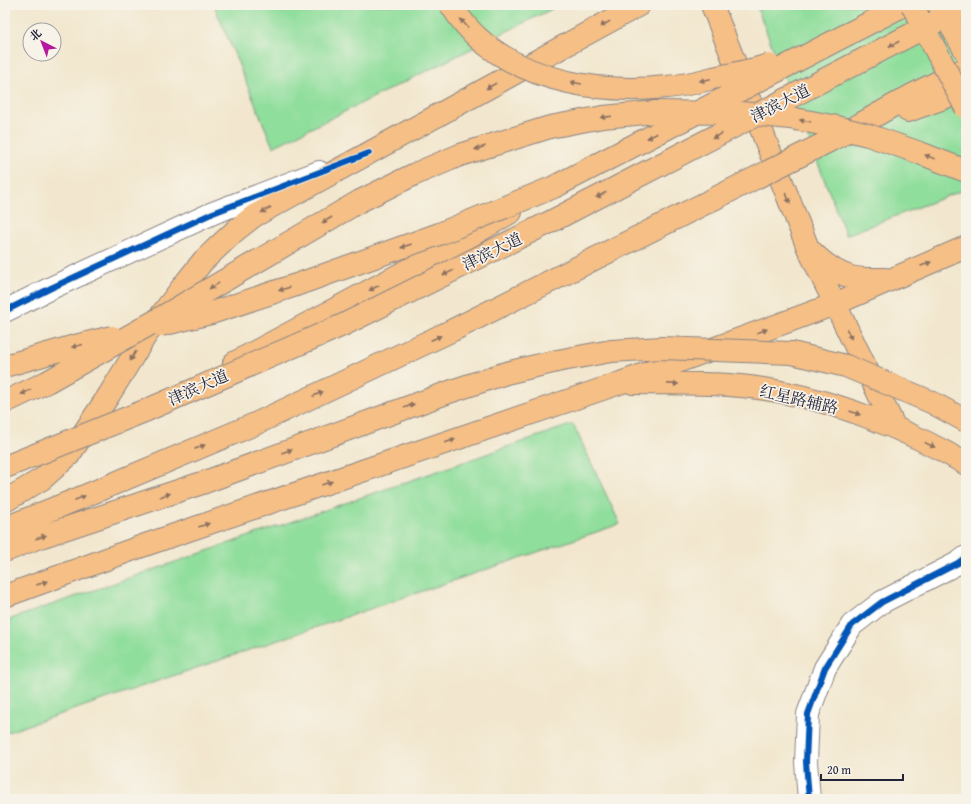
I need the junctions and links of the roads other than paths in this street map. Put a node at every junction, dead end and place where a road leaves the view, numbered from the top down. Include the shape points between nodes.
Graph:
1 (451, 5) edge
2 (639, 5) edge
3 (712, 5) edge
4 (904, 5) edge
5 (912, 5) edge
6 (939, 5) edge
7 (966, 6) edge
8 (848, 34) junction
9 (966, 52) edge
10 (966, 68) edge
11 (966, 90) edge
12 (966, 108) edge
13 (841, 135) junction
14 (369, 153) junction
15 (966, 171) edge
16 (554, 187) junction
17 (966, 247) edge
18 (808, 248) junction
19 (890, 280) junction
20 (835, 304) junction
21 (5, 311) edge
22 (5, 366) edge
23 (620, 383) junction
24 (5, 402) edge
25 (147, 410) junction
26 (966, 421) edge
27 (895, 428) junction
28 (966, 464) edge
29 (5, 467) edge
30 (5, 502) edge
31 (5, 528) edge
32 (5, 551) edge
33 (966, 557) edge
34 (5, 596) edge
35 (808, 799) edge

8 -> 1 main road, bridge via 754,70 666,87 607,87 553,78 504,57 477,37
2 -> 14 main road
3 -> 18 main road
4 - 8 main road
5 - 12 main road, bridge
6 - 9 main road, bridge
7 -> 25 main road, 津滨大道, bridge via 550,222 342,325
8 -> 16 main road, bridge
10 - 13 main road, bridge
11 - 13 main road, bridge
31 -> 13 main road, bridge via 255,424 453,330
14 - 21 street via 213,213
14 -> 30 main road via 254,216 220,244 203,261 146,335 69,455 42,479
15 -> 24 main road, bridge via 868,135 797,119 748,114 656,112 603,117 550,127 460,155 360,201 145,327 47,382
16 -> 22 main road, bridge via 439,234 211,313
16 -> 25 main road via 453,246
19 -> 17 main road
18 - 19 main road via 821,261 851,277
18 - 20 main road
19 - 20 main road
23 -> 20 main road
20 -> 27 main road
23 -> 27 main road, 红星路辅路 via 714,384 764,389 824,402
34 -> 23 main road via 145,545
25 - 29 main road, 津滨大道, bridge
32 -> 26 main road, bridge via 205,482 452,391 557,361 611,351 662,348 792,353 846,366 931,402
27 -> 28 main road, 红星路辅路
33 - 35 street via 882,602 852,625 825,668 808,714

